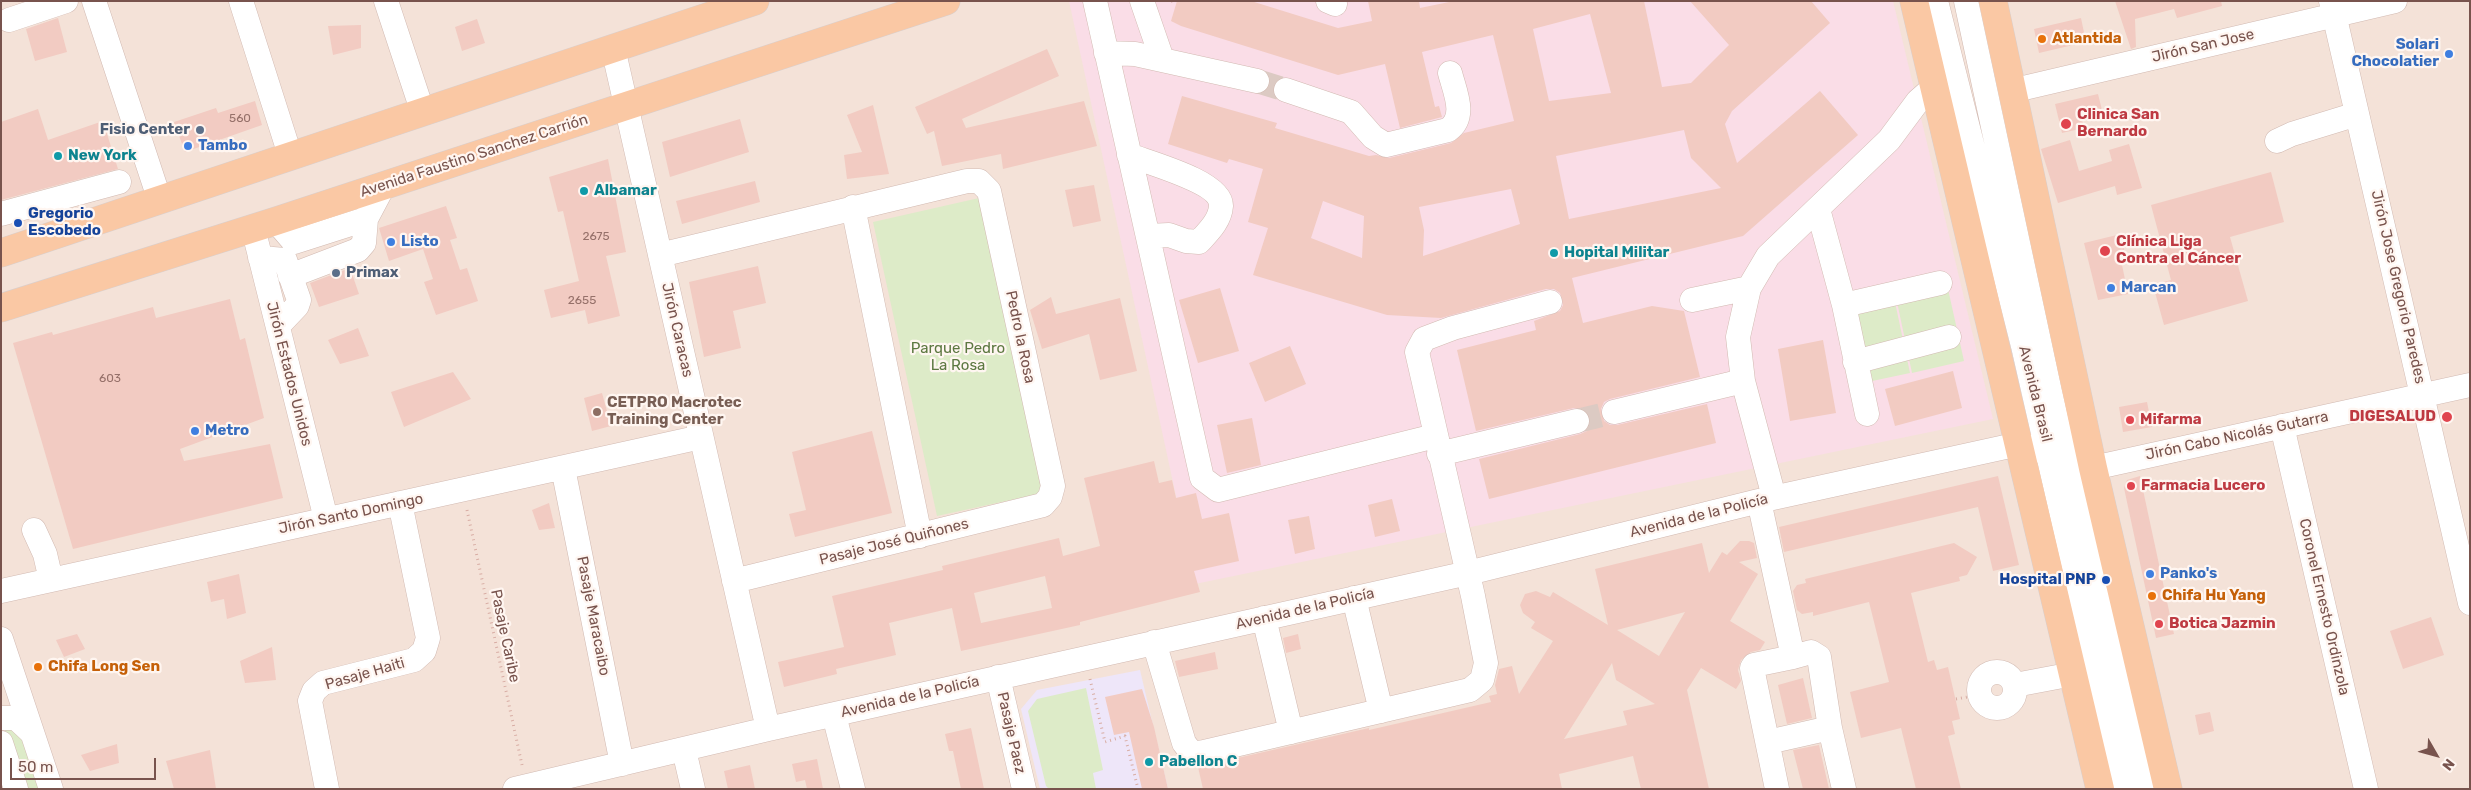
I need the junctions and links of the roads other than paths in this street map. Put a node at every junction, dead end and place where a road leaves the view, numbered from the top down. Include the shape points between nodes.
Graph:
1 (66, 1) edge
2 (94, 1) edge
3 (241, 1) edge
4 (386, 1) edge
5 (756, 1) edge
6 (946, 1) edge
7 (1095, 1) edge
8 (1142, 1) edge
9 (1914, 1) edge
10 (1931, 1) edge
11 (1936, 1) edge
12 (1966, 1) edge
13 (1975, 1) edge
14 (1993, 1) edge
15 (2395, 1) edge
16 (2333, 8) edge
17 (9, 20) dead end
18 (613, 48) junction
19 (1106, 53) junction
20 (1162, 59) junction
21 (1450, 73) dead end
22 (1257, 81) tunnel mouth
23 (1286, 90) tunnel mouth
24 (2011, 91) junction
25 (1935, 92) junction
26 (626, 107) junction
27 (423, 113) junction
28 (2357, 114) junction
29 (2277, 141) dead end
30 (290, 155) junction
31 (1129, 156) junction
32 (384, 184) junction
33 (160, 201) junction
34 (41, 203) junction
35 (852, 207) junction
36 (1818, 209) junction
37 (1, 214) edge
38 (109, 218) junction
39 (366, 219) junction
40 (264, 224) junction
41 (1148, 236) junction
42 (50, 237) junction
43 (1, 253) edge
44 (660, 255) junction
45 (260, 258) junction
46 (290, 259) junction
47 (1940, 283) dead end
48 (1749, 288) junction
49 (1692, 300) dead end
50 (1550, 302) dead end
51 (1844, 305) junction
52 (1, 308) edge
53 (278, 326) junction
54 (1949, 337) dead end
55 (1855, 362) junction
56 (1744, 381) junction
57 (2470, 384) edge
58 (2423, 395) junction
59 (1614, 412) tunnel mouth
60 (1867, 414) dead end
61 (2060, 420) junction
62 (1577, 421) tunnel mouth
63 (2282, 426) junction
64 (701, 437) junction
65 (2019, 444) junction
66 (1437, 445) junction
67 (2058, 457) junction
68 (563, 468) junction
69 (2093, 468) junction
70 (1050, 497) joint
71 (1766, 499) junction
72 (400, 503) junction
73 (326, 519) junction
74 (28, 535) dead end
75 (920, 536) junction
76 (1468, 573) junction
77 (734, 581) junction
78 (44, 582) junction
79 (1, 591) edge
80 (1354, 598) junction
81 (2470, 603) edge
82 (1264, 618) junction
83 (1, 639) edge
84 (1154, 642) junction
85 (1793, 657) junction
86 (2073, 674) junction
87 (998, 677) junction
88 (1979, 694) road end
89 (1381, 711) junction
90 (834, 715) junction
91 (1, 718) edge
92 (768, 728) junction
93 (1830, 728) junction
94 (1291, 732) junction
95 (32, 733) junction
96 (1768, 742) junction
97 (1, 743) edge
98 (684, 750) junction
99 (622, 764) junction
100 (521, 788) edge
101 (16, 789) edge
102 (51, 789) edge
103 (327, 789) edge
104 (693, 789) edge
105 (853, 789) edge
106 (1024, 789) edge
107 (1777, 789) edge
108 (1844, 789) edge
109 (2100, 789) edge
110 (2125, 789) edge
111 (2143, 789) edge
112 (2168, 789) edge
113 (2366, 789) edge

1 - 17 street
2 - 33 street
3 - 30 street
4 - 27 street
5 - 18 main road
6 - 26 main road, Avenida Faustino Sanchez Carrión
7 - 19 street
8 - 20 street
9 - 25 main road, Avenida Brasil
10 - 25 main road
11 - 61 street, Avenida Brasil
12 - 61 street, Avenida Brasil
13 - 24 main road via 1998,72
14 - 24 main road, Avenida Brasil
15 - 16 street, Jirón San Jose
16 - 24 street, Jirón San Jose
16 - 28 street, Jirón Jose Gregorio Paredes
18 - 26 street, Jirón Caracas
18 - 27 main road
19 - 20 street
19 - 31 street
20 - 22 street
21 - 23 street via 1460,115 1454,126 1386,145 1373,137 1351,112
24 - 61 main road, Avenida Brasil
25 - 36 street via 1918,101 1889,140
25 - 65 main road, Avenida Brasil
26 - 32 main road, Avenida Faustino Sanchez Carrión
26 - 44 street, Jirón Caracas
27 - 30 main road
28 - 29 street
28 - 58 street, Jirón Jose Gregorio Paredes
30 - 33 main road
31 - 41 street
31 - 41 street via 1200,182 1216,192 1221,205 1215,225 1199,242 1169,235
32 - 39 street
32 - 40 main road, Avenida Faustino Sanchez Carrión
33 - 38 main road
34 - 37 street
34 - 38 street via 110,184
34 - 42 street
35 - 44 street
35 - 70 street, Pedro la Rosa via 967,181 979,181 988,191 1052,486
35 - 75 street
36 - 48 street via 1768,256
36 - 51 street
38 - 42 main road
39 - 46 street
39 - 46 street via 364,243 358,250
40 - 45 street, Jirón Estados Unidos
40 - 46 street
40 - 52 main road, Avenida Faustino Sanchez Carrión
41 - 66 street via 1202,478 1209,486 1218,490
42 - 43 main road
44 - 64 street, Jirón Caracas
45 - 46 street
45 - 53 street, Jirón Estados Unidos
46 - 53 street via 298,303
47 - 51 street
48 - 49 street
48 - 56 street via 1738,337
50 - 66 street via 1424,339 1417,352
51 - 55 street
53 - 73 street, Jirón Estados Unidos
54 - 55 street
55 - 60 street
56 - 59 street
56 - 71 street
57 - 58 street, Jirón Cabo Nicolás Gutarra
58 - 63 street, Jirón Cabo Nicolás Gutarra
58 - 81 street, Jirón Jose Gregorio Paredes
61 - 65 street
61 - 67 street, Avenida Brasil
61 - 69 main road, Avenida Brasil
62 - 66 street
63 - 69 street, Jirón Cabo Nicolás Gutarra
63 - 113 street, Coronel Ernesto Ordinzola
64 - 68 street, Jirón Santo Domingo
64 - 77 street, Jirón Caracas
65 - 67 street
65 - 71 street, Avenida de la Policía
65 - 86 main road, Avenida Brasil
66 - 76 street
67 - 69 street
67 - 110 street, Avenida Brasil
67 - 111 street, Avenida Brasil
68 - 72 street, Jirón Santo Domingo
68 - 99 street, Pasaje Maracaibo
69 - 112 main road, Avenida Brasil
70 - 75 street, Pasaje José Quiñones via 1043,505
71 - 76 street, Avenida de la Policía
71 - 85 street
72 - 73 street, Jirón Santo Domingo
72 - 103 street, Pasaje Haiti via 428,638 424,651 414,660 323,684 314,691 310,702
73 - 78 street, Jirón Santo Domingo
74 - 78 street via 45,554
75 - 77 street, Pasaje José Quiñones
76 - 80 street, Avenida de la Policía
76 - 89 street via 1486,663 1482,680 1470,690
77 - 92 street, Jirón Caracas
78 - 79 street, Jirón Santo Domingo
80 - 82 street, Avenida de la Policía
80 - 89 street
82 - 84 street, Avenida de la Policía
82 - 94 street
83 - 95 street
84 - 87 street, Avenida de la Policía
84 - 94 street via 1184,743 1191,752 1200,753
85 - 93 street via 1811,652 1820,657
85 - 96 street via 1752,668
86 - 88 street via 2015,685 2003,672 1990,672 1981,680
86 - 109 main road, Avenida Brasil
87 - 90 street, Avenida de la Policía
87 - 106 street, Pasaje Paez
89 - 94 street
90 - 92 street, Avenida de la Policía
90 - 105 street
91 - 95 street via 16,718
92 - 98 street, Avenida de la Policía
93 - 96 street
93 - 108 street
95 - 102 street
96 - 107 street
97 - 101 street
98 - 99 street, Avenida de la Policía
98 - 104 street
99 - 100 street, Avenida de la Policía

